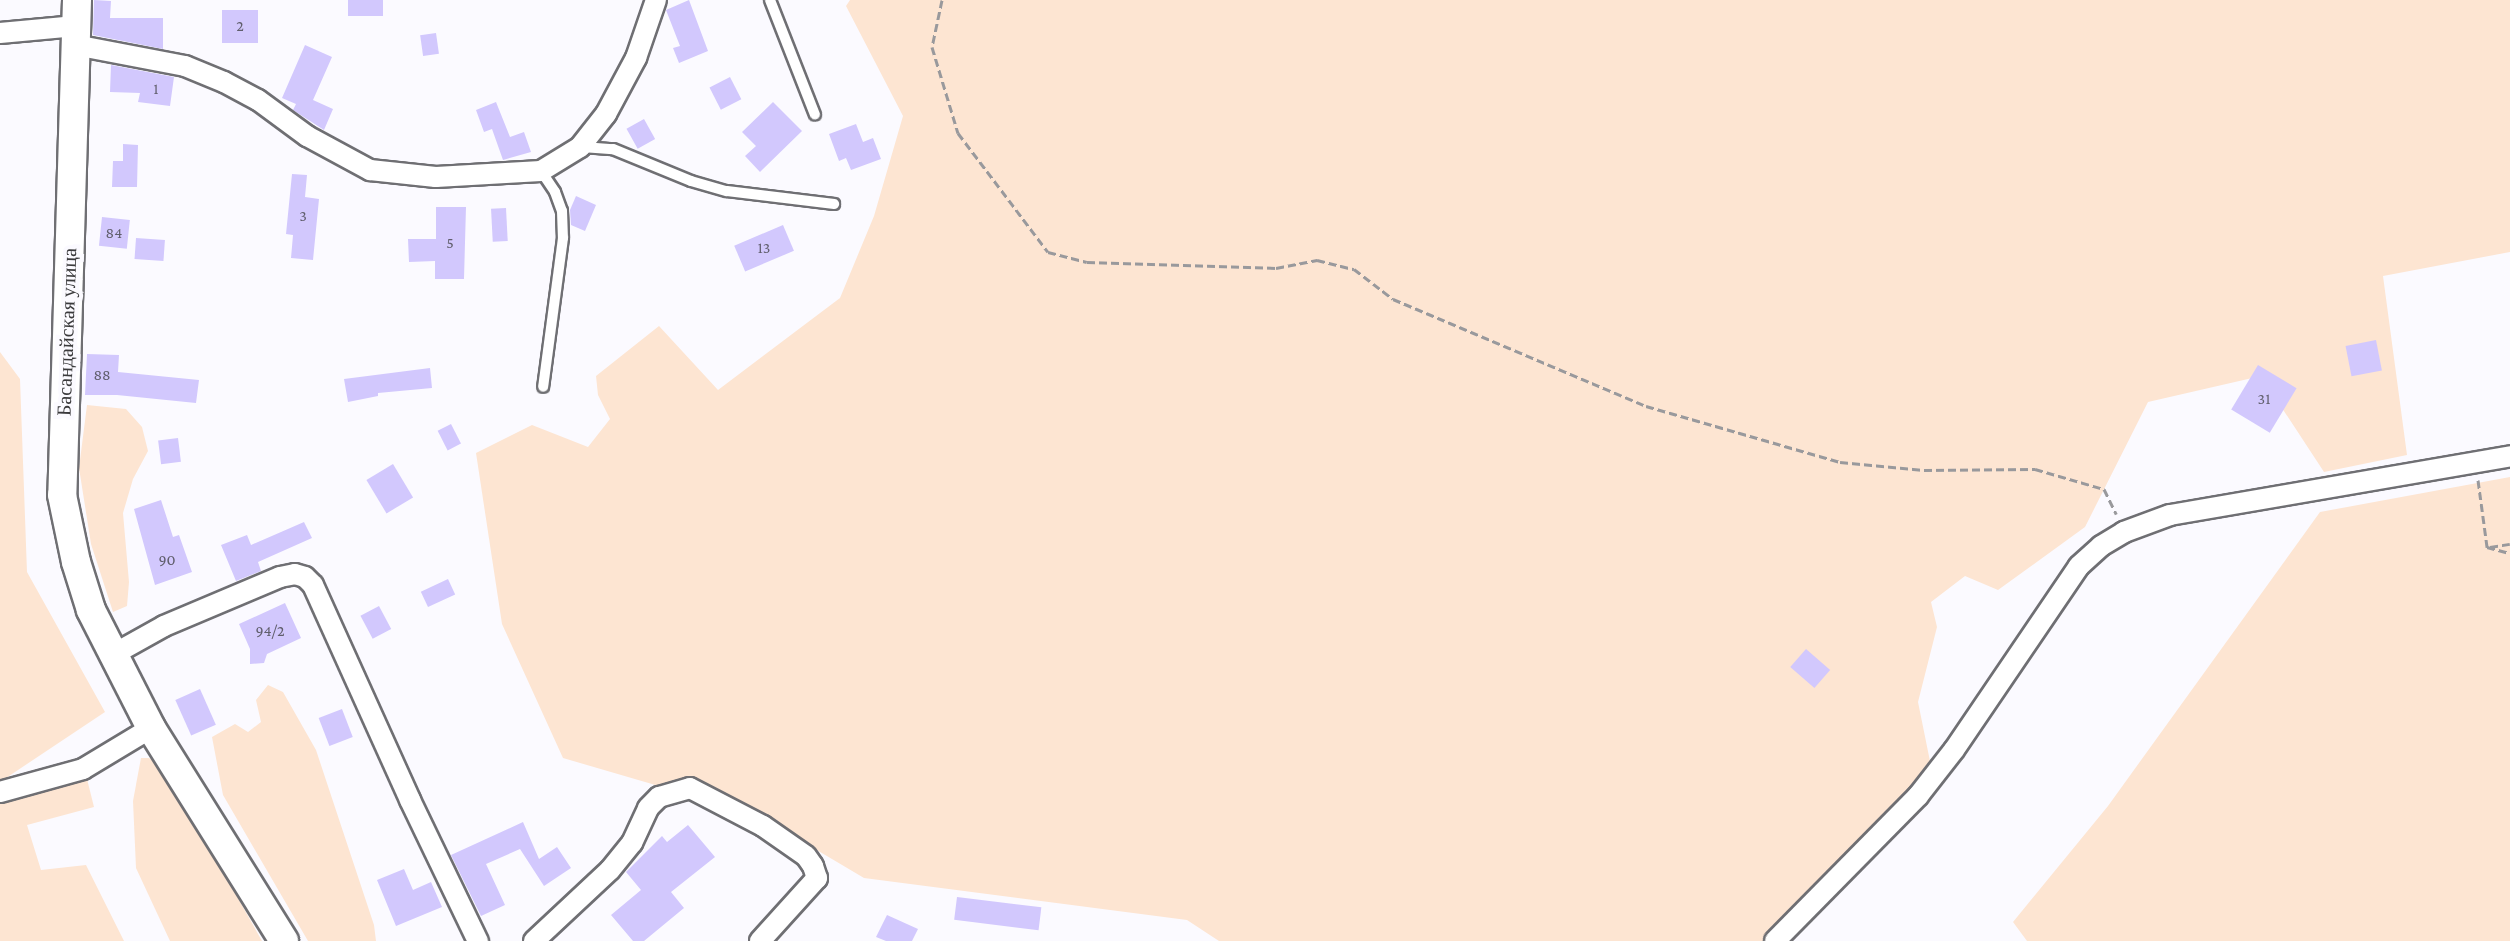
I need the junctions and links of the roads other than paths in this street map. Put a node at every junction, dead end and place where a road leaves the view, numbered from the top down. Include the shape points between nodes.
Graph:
1 (656, 0) edge
2 (770, 0) edge
3 (76, 24) edge
4 (0, 33) edge
5 (815, 115) dead end
6 (580, 147) junction
7 (541, 171) junction
8 (834, 204) dead end
9 (543, 387) dead end
10 (2510, 456) edge
11 (114, 654) junction
12 (151, 728) junction
13 (0, 792) edge
14 (284, 941) edge
15 (478, 941) edge
16 (534, 941) edge
17 (760, 941) edge
18 (1775, 941) edge

1 - 6 street via 636,58 606,114
2 - 5 lane
3 - 4 street
3 - 7 street via 224,82 370,170 436,177
3 - 11 street, Басандайская улица via 62,495 91,610
6 - 7 street
6 - 8 lane via 613,149 727,191
7 - 9 lane via 562,211 563,238
10 - 18 street via 2170,515 2101,546 2079,566 1918,796
11 - 12 street, Басандайская улица
11 - 15 street via 164,626 280,577 305,577
12 - 13 street via 83,769
12 - 14 street, Басандайская улица
16 - 17 street via 610,870 659,797 690,788 763,826 806,856 817,878

